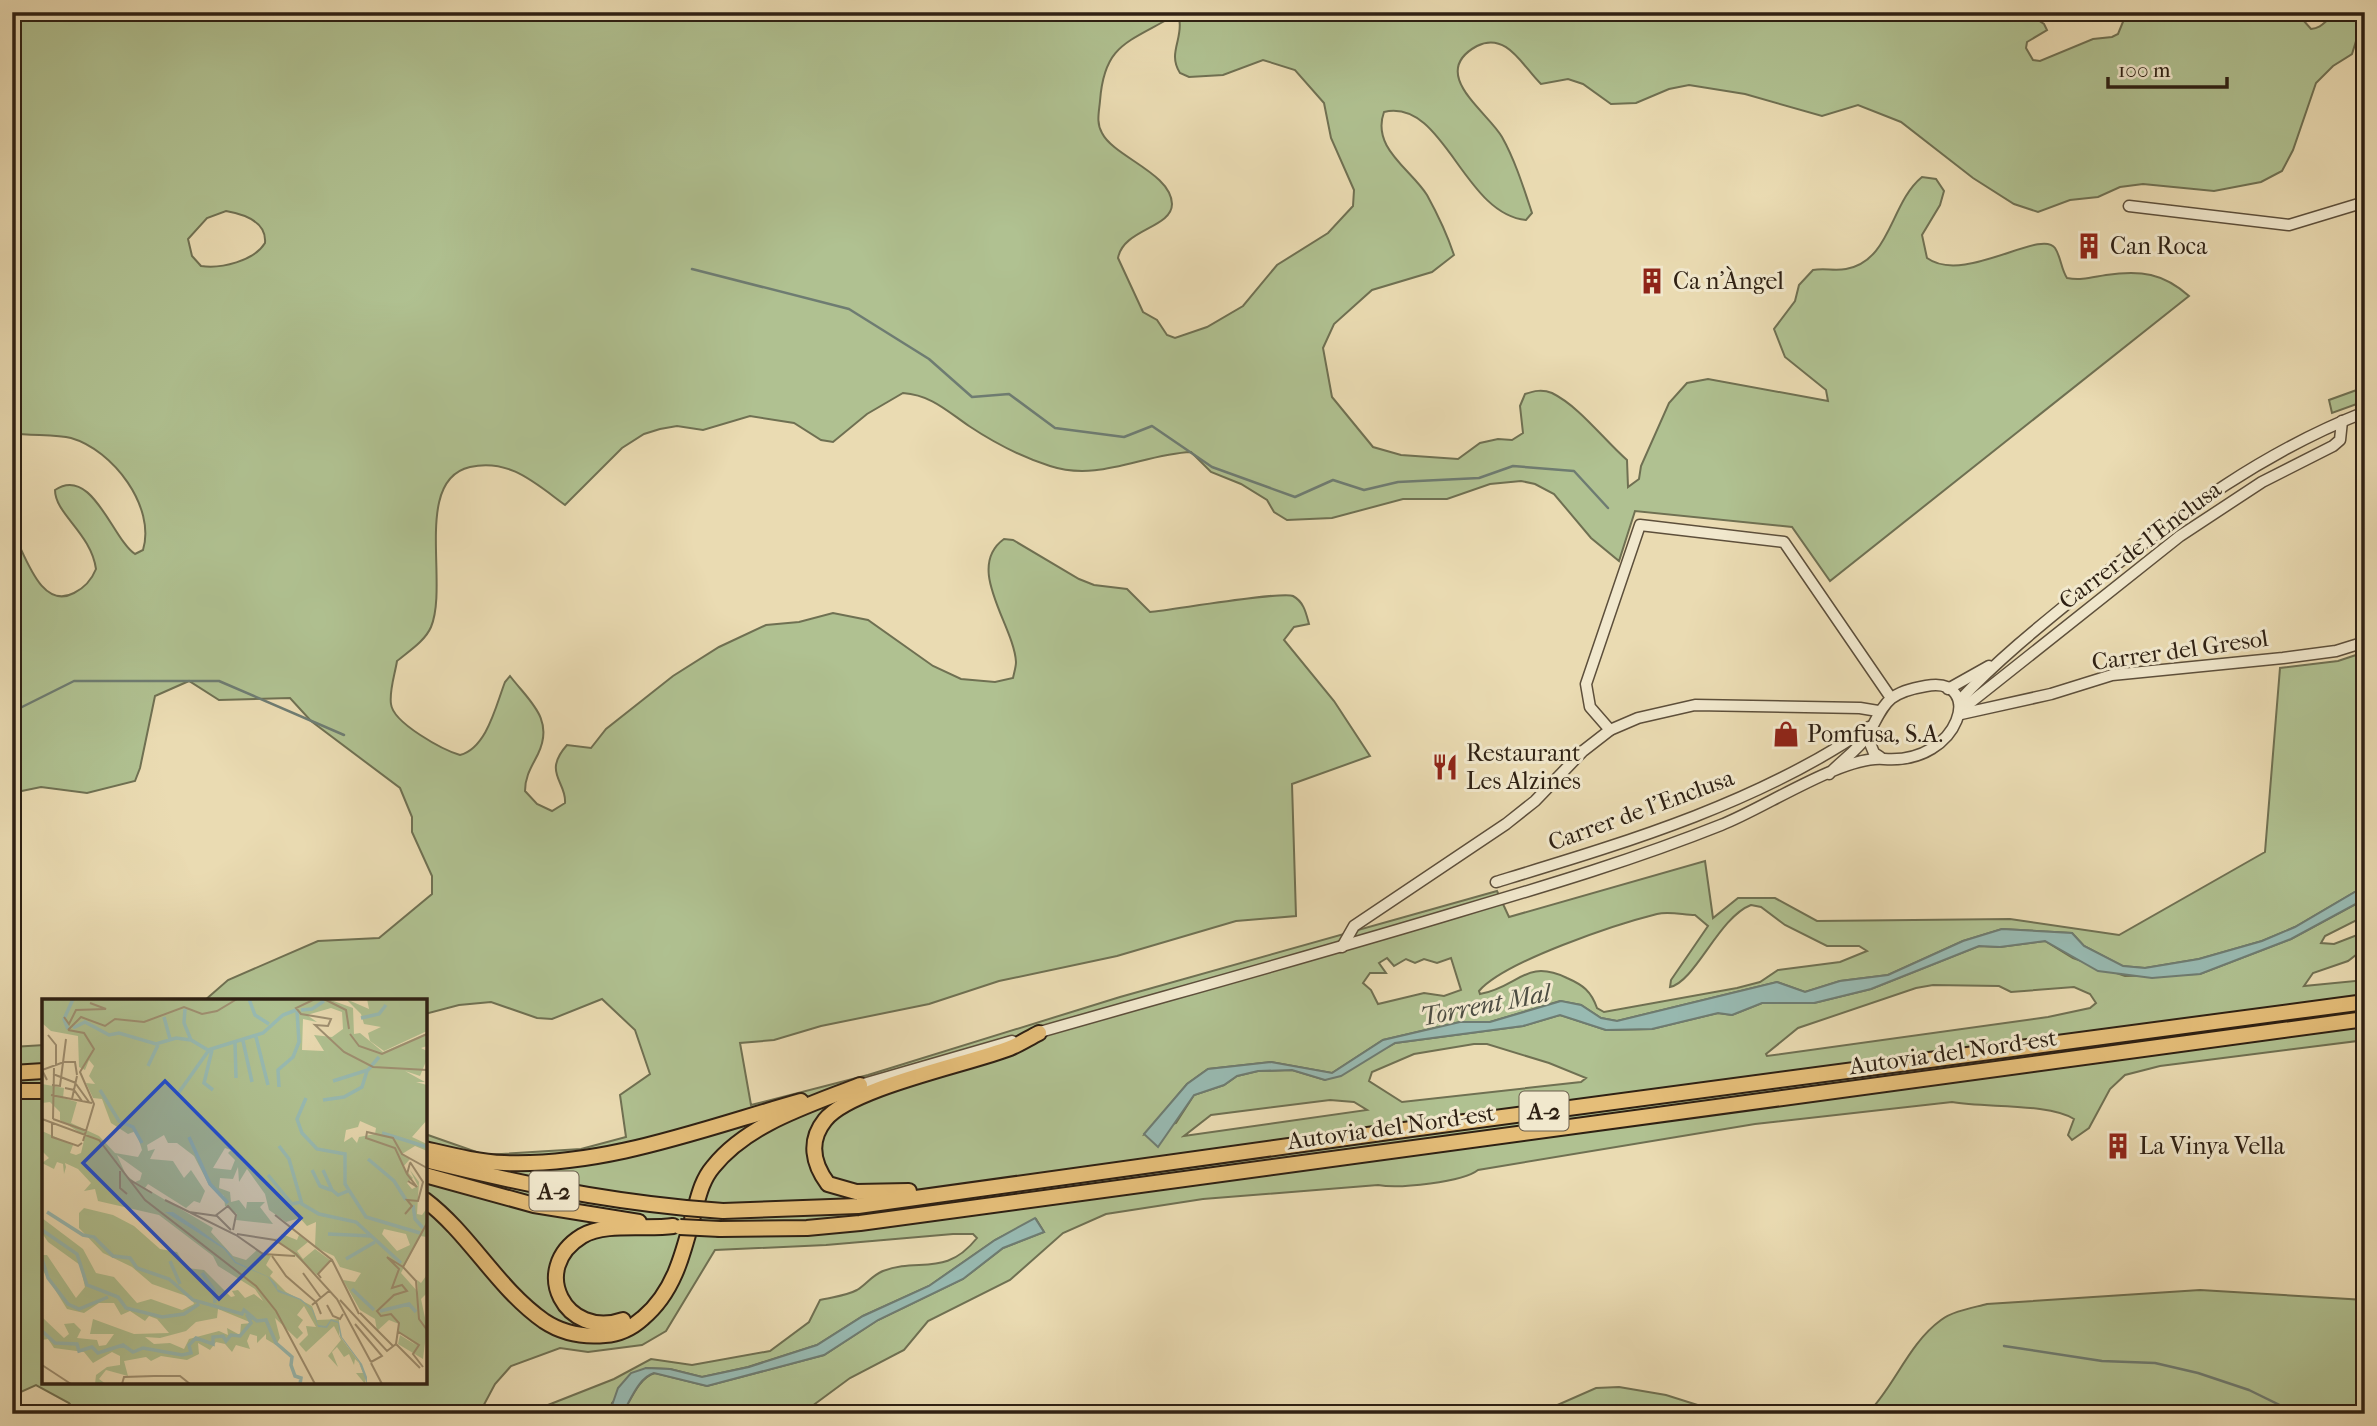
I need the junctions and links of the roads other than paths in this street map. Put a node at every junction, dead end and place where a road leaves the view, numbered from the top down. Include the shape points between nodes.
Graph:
1 (2365, 202) edge
2 (2129, 206) dead end
3 (2365, 412) edge
4 (2342, 421) junction
5 (2365, 642) edge
6 (2002, 659) junction
7 (1948, 689) junction
8 (1891, 698) junction
9 (1960, 708) junction
10 (1878, 711) junction
11 (1610, 730) junction
12 (1868, 731) junction
13 (1880, 757) junction
14 (1829, 774) junction
15 (1496, 882) dead end
16 (1342, 947) junction
17 (2365, 1002) edge
18 (2365, 1019) edge
19 (1039, 1033) junction
20 (12, 1064) edge
21 (42, 1065) edge
22 (42, 1072) edge
23 (12, 1073) edge
24 (860, 1085) junction
25 (12, 1091) edge
26 (42, 1091) edge
27 (427, 1149) edge
28 (427, 1161) edge
29 (427, 1176) edge
30 (938, 1194) junction
31 (427, 1201) edge
32 (676, 1226) junction
33 (657, 1307) junction

1 - 2 street via 2290,225
3 - 4 street
4 - 6 street via 2271,457 2187,509
4 - 9 street, Carrer de l'Enclusa via 2340,440 2333,446 2262,482 2180,536
5 - 9 street, Carrer del Gresol via 2283,658 2112,675 2051,694
6 - 7 street
6 - 9 street
7 - 8 street via 1927,685
7 - 9 street
8 - 10 street
8 - 11 street via 1784,542 1640,525 1586,684 1590,707
9 - 13 street via 1946,739 1930,752 1911,758
10 - 11 street via 1695,705 1665,709
10 - 12 street
11 - 16 street via 1506,824 1354,926
12 - 13 street via 1874,753
12 - 14 street
12 - 15 street, Carrer de l'Enclusa via 1696,816
13 - 14 street
14 - 16 street via 1741,817 1641,857
16 - 19 street
17 - 30 highway, Autovia del Nord-est / A-2
18 - 32 highway, Autovia del Nord-est / A-2, bridge via 860,1223 807,1228
19 - 24 street
19 - 30 highway via 1011,1048 866,1096 825,1119 813,1147 814,1162 828,1184 856,1192 921,1190
20 - 21 highway
22 - 23 highway
24 - 27 highway via 580,1159 504,1163
24 - 33 highway via 761,1128 712,1168 700,1189 672,1284
25 - 26 highway
28 - 30 highway, Autovia del Nord-est / A-2, bridge via 536,1188 686,1208 858,1206
29 - 32 highway, Autovia del Nord-est / A-2 via 534,1205
31 - 33 highway via 490,1271 544,1321 587,1336 613,1334 635,1325
32 - 33 highway via 604,1229 583,1235 557,1266 559,1299 590,1322 610,1325

